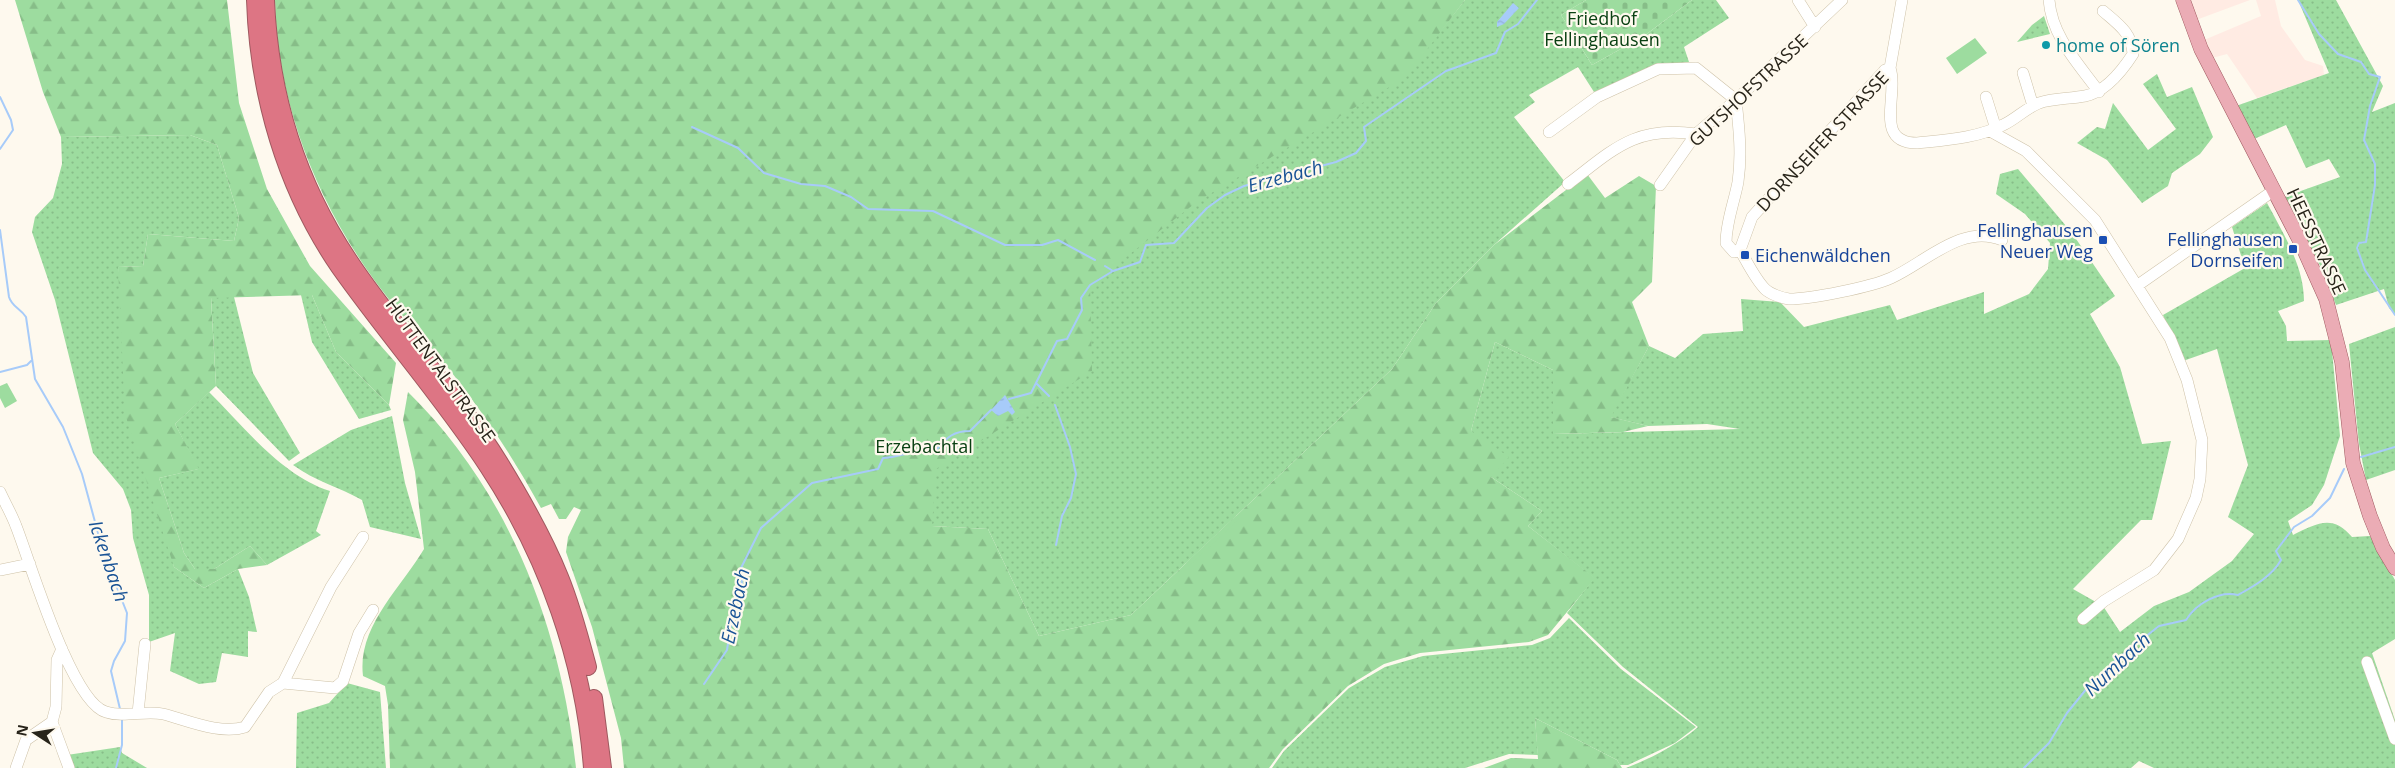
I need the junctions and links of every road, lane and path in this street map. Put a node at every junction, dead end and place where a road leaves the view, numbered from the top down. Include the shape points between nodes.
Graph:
1 (255, 0) edge
2 (266, 0) edge
3 (1798, 0) edge
4 (1842, 0) edge
5 (1902, 0) edge
6 (2049, 0) edge
7 (2183, 0) edge
8 (2103, 11) dead end
9 (1815, 27) junction
10 (1890, 68) junction
11 (2023, 73) dead end
12 (2099, 92) junction
13 (1986, 97) dead end
14 (1736, 100) junction
15 (2033, 106) junction
16 (1993, 130) junction
17 (1549, 132) dead end
18 (1696, 134) junction
19 (1568, 184) dead end
20 (1660, 185) dead end
21 (2273, 191) junction
22 (2002, 240) dead end
23 (1740, 250) junction
24 (2138, 285) junction
25 (0, 492) edge
26 (363, 537) dead end
27 (30, 564) junction
28 (2395, 568) edge
29 (0, 570) edge
30 (373, 610) dead end
31 (2083, 619) dead end
32 (145, 644) dead end
33 (62, 649) junction
34 (2367, 662) dead end
35 (283, 683) junction
36 (138, 713) junction
37 (52, 722) junction
38 (2395, 739) edge
39 (16, 768) edge
40 (69, 768) edge
41 (592, 768) edge
42 (603, 768) edge

1 - 41 highway, HÜTTENTALSTRASSE via 256,36 264,89 294,186 338,266 454,418 521,522 549,582 579,676
2 - 42 highway, HÜTTENTALSTRASSE via 275,86 306,182 349,260 499,461 532,518 560,577 590,673
3 - 9 street
4 - 9 street, GUTSHOFSTRASSE
5 - 10 street, DORNSEIFER STRASSE
6 - 12 street via 2055,29
7 - 21 main road, HEESSTRASSE via 2201,49
8 - 12 street via 2125,30 2132,54 2127,64
9 - 14 street, GUTSHOFSTRASSE
10 - 16 street via 1892,131 1897,139 1917,143
10 - 23 street, DORNSEIFER STRASSE via 1752,217
11 - 15 street
12 - 15 street via 2048,100
13 - 16 street
14 - 17 street via 1696,68 1658,69 1598,97
14 - 18 street, GUTSHOFSTRASSE
14 - 23 street via 1741,149 1726,243 1734,252
15 - 16 street
16 - 24 street via 2026,150 2089,213
18 - 19 street via 1652,134 1623,142
18 - 20 street, GUTSHOFSTRASSE
21 - 24 street
21 - 28 main road, HEESSTRASSE via 2313,267 2326,300 2342,362 2353,463 2370,516
22 - 23 street via 1982,234 1946,246 1889,279 1844,291 1790,299 1765,290
24 - 31 street via 2180,360 2202,440 2200,479 2189,516 2166,557 2154,570 2104,601
25 - 27 street
26 - 35 street via 331,587
27 - 29 street
27 - 33 street via 46,615
30 - 35 street via 359,633 343,681 335,688
32 - 36 street
33 - 36 street via 96,708 106,712
33 - 37 street via 56,660 56,706
34 - 38 street
35 - 36 street via 269,692 250,722 237,729 159,713
37 - 39 street via 26,740
37 - 40 street

